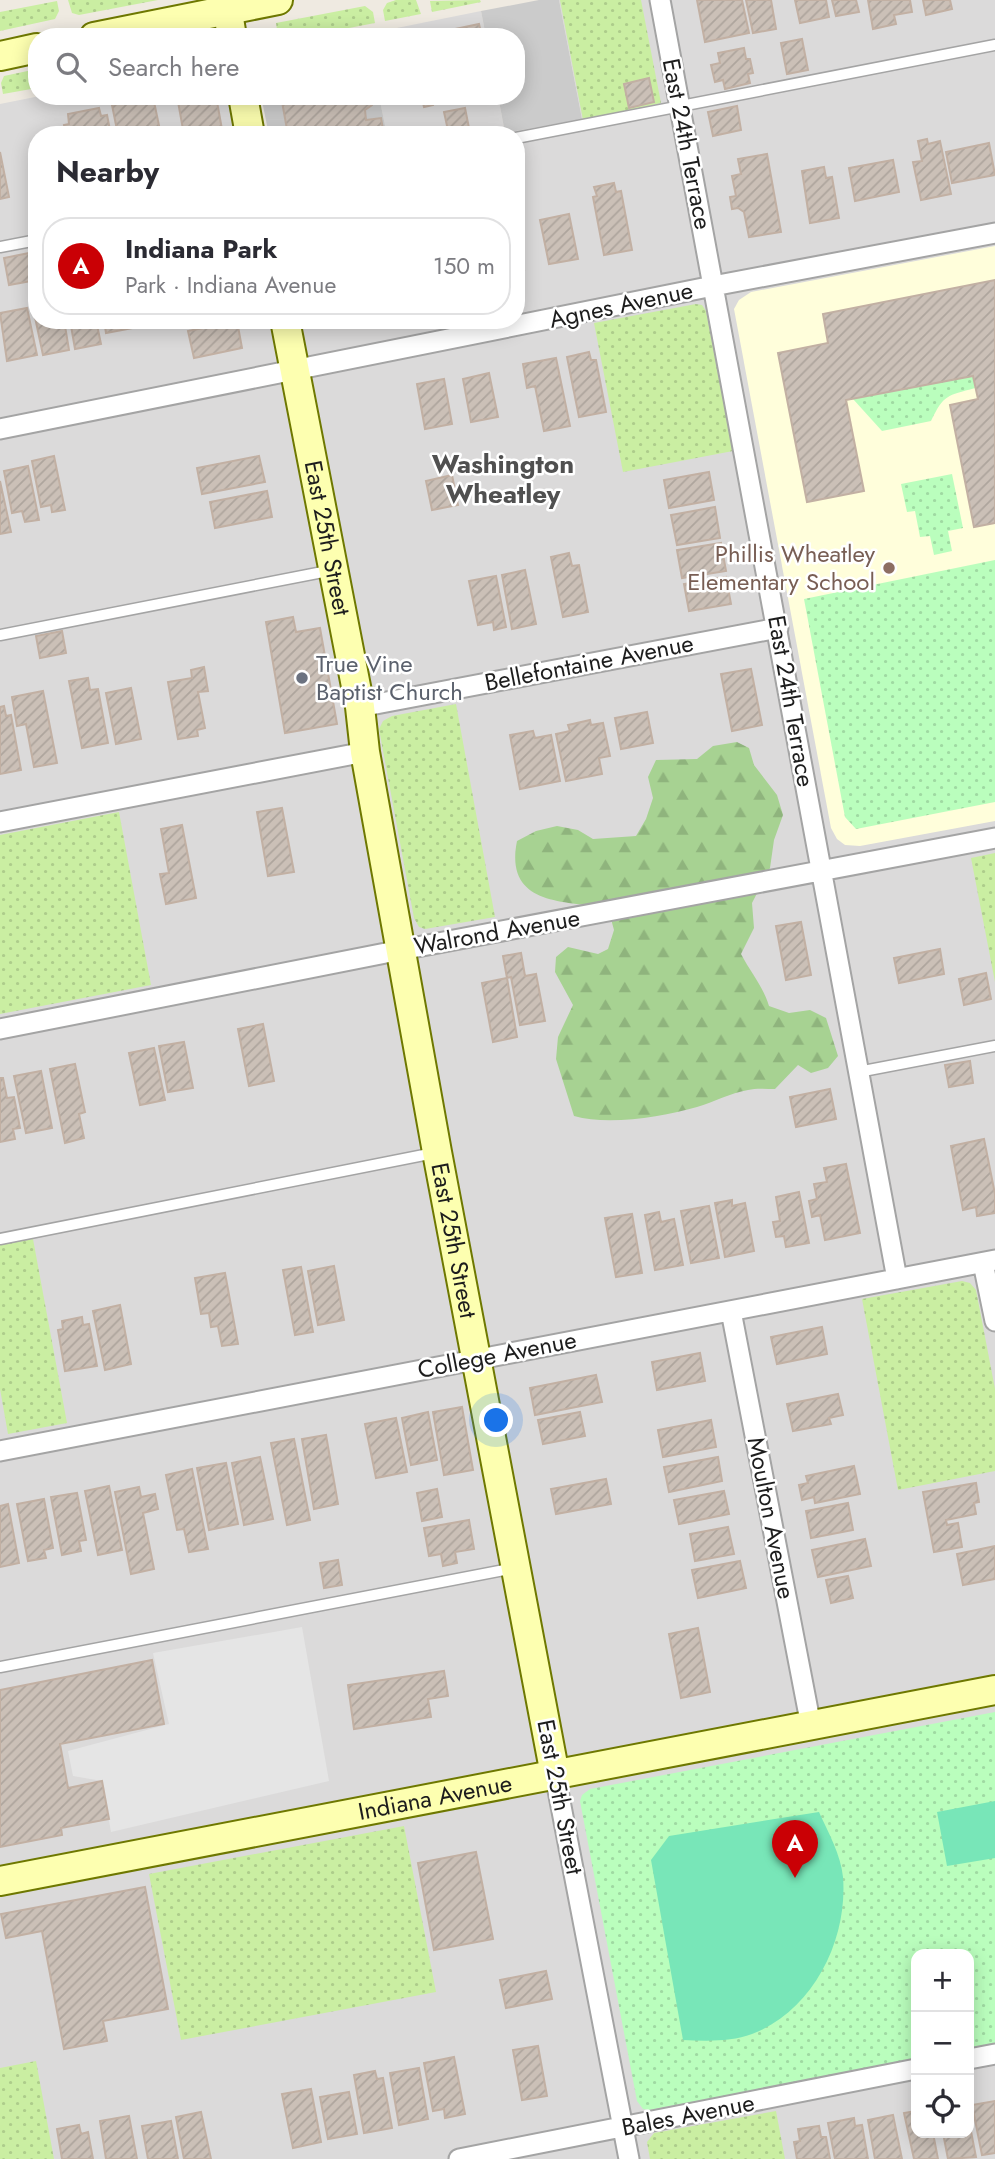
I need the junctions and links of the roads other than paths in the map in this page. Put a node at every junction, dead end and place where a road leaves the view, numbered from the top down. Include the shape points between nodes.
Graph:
1 (278, 0) edge
2 (660, 0) edge
3 (228, 16) edge
4 (151, 28) edge
5 (995, 45) edge
6 (28, 50) edge
7 (0, 56) edge
8 (245, 105) edge
9 (679, 107) junction
10 (248, 126) edge
11 (525, 136) edge
12 (995, 233) edge
13 (28, 242) edge
14 (0, 247) edge
15 (713, 286) junction
16 (525, 325) edge
17 (287, 329) edge
18 (504, 329) edge
19 (295, 372) junction
20 (0, 429) edge
21 (333, 570) junction
22 (778, 628) junction
23 (0, 635) edge
24 (360, 706) junction
25 (365, 752) junction
26 (0, 822) edge
27 (995, 838) edge
28 (822, 872) junction
29 (401, 950) junction
30 (0, 1029) edge
31 (995, 1046) edge
32 (858, 1072) junction
33 (438, 1152) junction
34 (0, 1239) edge
35 (989, 1262) edge
36 (897, 1279) junction
37 (731, 1311) junction
38 (995, 1321) edge
39 (477, 1359) junction
40 (0, 1451) edge
41 (515, 1567) junction
42 (0, 1667) edge
43 (995, 1690) edge
44 (811, 1726) junction
45 (555, 1775) junction
46 (0, 1881) edge
47 (995, 2054) edge
48 (974, 2058) edge
49 (911, 2071) edge
50 (623, 2127) junction
51 (459, 2159) edge
52 (629, 2159) edge

1 - 3 street
2 - 9 street, East 24th Terrace
3 - 4 street
5 - 9 lane
6 - 7 street
8 - 10 street
9 - 11 lane
9 - 15 street, East 24th Terrace
12 - 15 street, Agnes Avenue
13 - 14 lane
15 - 16 street, Agnes Avenue
15 - 22 street, East 24th Terrace
17 - 19 street, East 25th Street
18 - 19 street, Agnes Avenue
19 - 20 street, Agnes Avenue
19 - 21 street, East 25th Street
21 - 23 lane
21 - 24 street, East 25th Street
22 - 24 street, Bellefontaine Avenue
22 - 28 street, East 24th Terrace
24 - 25 street, East 25th Street
25 - 26 street
25 - 29 street, East 25th Street
27 - 28 street, Walrond Avenue
28 - 29 street, Walrond Avenue
28 - 32 street, East 24th Terrace
29 - 30 street, Walrond Avenue
29 - 33 street, East 25th Street
31 - 32 lane
32 - 36 street, East 24th Terrace
33 - 34 lane
33 - 39 street, East 25th Street
35 - 36 street, College Avenue
35 - 38 street
36 - 37 street, College Avenue
37 - 39 street, College Avenue
37 - 44 street, Moulton Avenue
39 - 40 street, College Avenue
39 - 41 street, East 25th Street
41 - 42 lane
41 - 45 street, East 25th Street
43 - 44 street, Indiana Avenue
44 - 45 street, Indiana Avenue
45 - 46 street, Indiana Avenue
45 - 50 street, East 25th Street
47 - 48 street
49 - 50 street, Bales Avenue
50 - 51 street, Bales Avenue
50 - 52 street, East 25th Street

